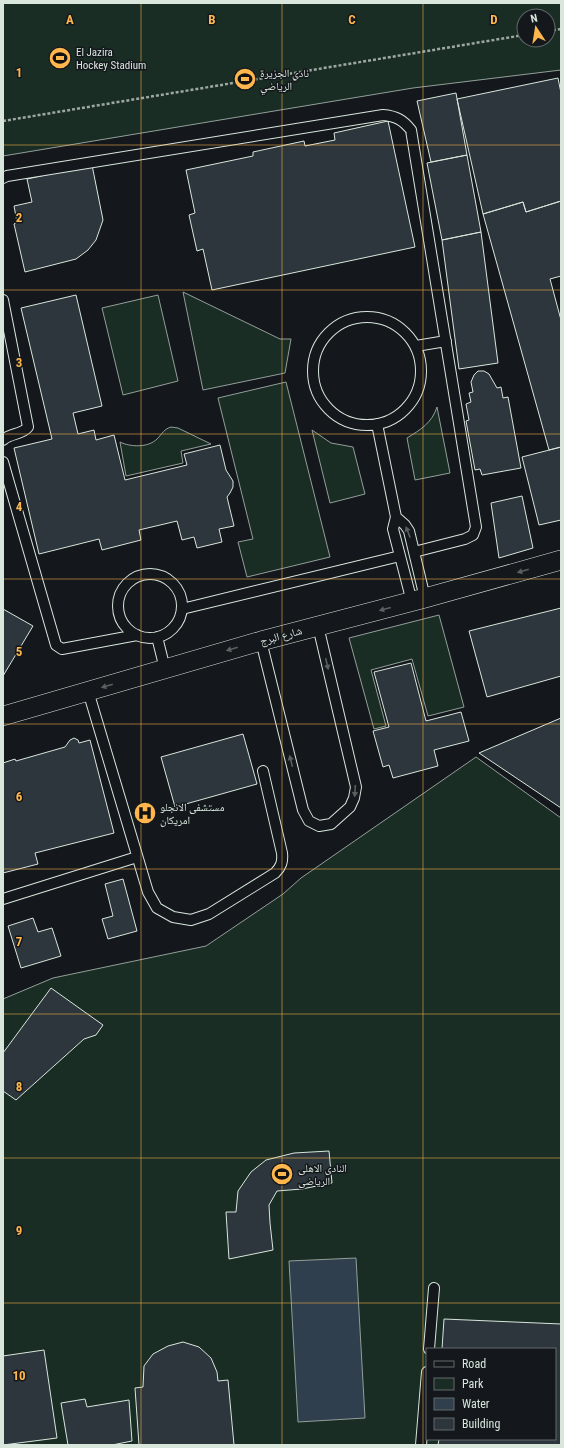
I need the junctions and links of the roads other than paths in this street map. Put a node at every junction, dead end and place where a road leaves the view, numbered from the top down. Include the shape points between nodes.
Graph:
1 (3, 178) edge
2 (3, 300) edge
3 (446, 341) junction
4 (416, 346) junction
5 (377, 424) junction
6 (3, 440) edge
7 (3, 462) edge
8 (396, 517) junction
9 (414, 552) junction
10 (400, 556) junction
11 (561, 560) edge
12 (418, 600) junction
13 (182, 609) junction
14 (318, 626) junction
15 (137, 635) junction
16 (157, 637) junction
17 (261, 641) junction
18 (165, 669) junction
19 (88, 691) junction
20 (3, 716) edge
21 (263, 771) dead end
22 (137, 857) junction
23 (3, 899) edge
24 (434, 1288) dead end
25 (429, 1348) edge
26 (426, 1384) edge
27 (421, 1445) edge

1 - 3 lane via 383,115 394,116 404,121 411,130
2 - 6 lane via 28,427 25,431
3 - 4 lane
3 - 9 lane via 476,528 473,535 465,539
4 - 5 lane via 421,362 422,379 416,395 406,409 393,419
4 - 5 lane via 406,332 392,322 376,316 359,316 342,322 328,332 318,346 313,363 313,380 319,396 329,410 343,420 360,425
5 - 8 lane
7 - 15 lane via 56,645 62,649
9 -> 8 lane via 406,525
8 - 10 lane via 393,529
9 - 12 lane
10 - 12 lane
10 - 13 lane
11 -> 12 street, شارع البرج
12 -> 14 street, شارع البرج
13 - 15 lane via 182,599 178,590 163,576 143,574 134,578 126,584 121,593 118,607 122,622
13 - 16 lane via 174,627
14 - 17 street, شارع البرج
14 -> 17 lane via 356,787 350,807 331,824 314,824 309,821 303,810
15 - 16 lane
16 - 18 lane
17 -> 18 street, شارع البرج
18 -> 19 street, شارع البرج
19 - 20 street, شارع البرج
19 - 22 lane
21 - 22 lane via 283,860 275,873 210,914 192,920 173,917 157,908 148,892
22 - 23 lane
24 - 25 lane
26 - 27 lane

